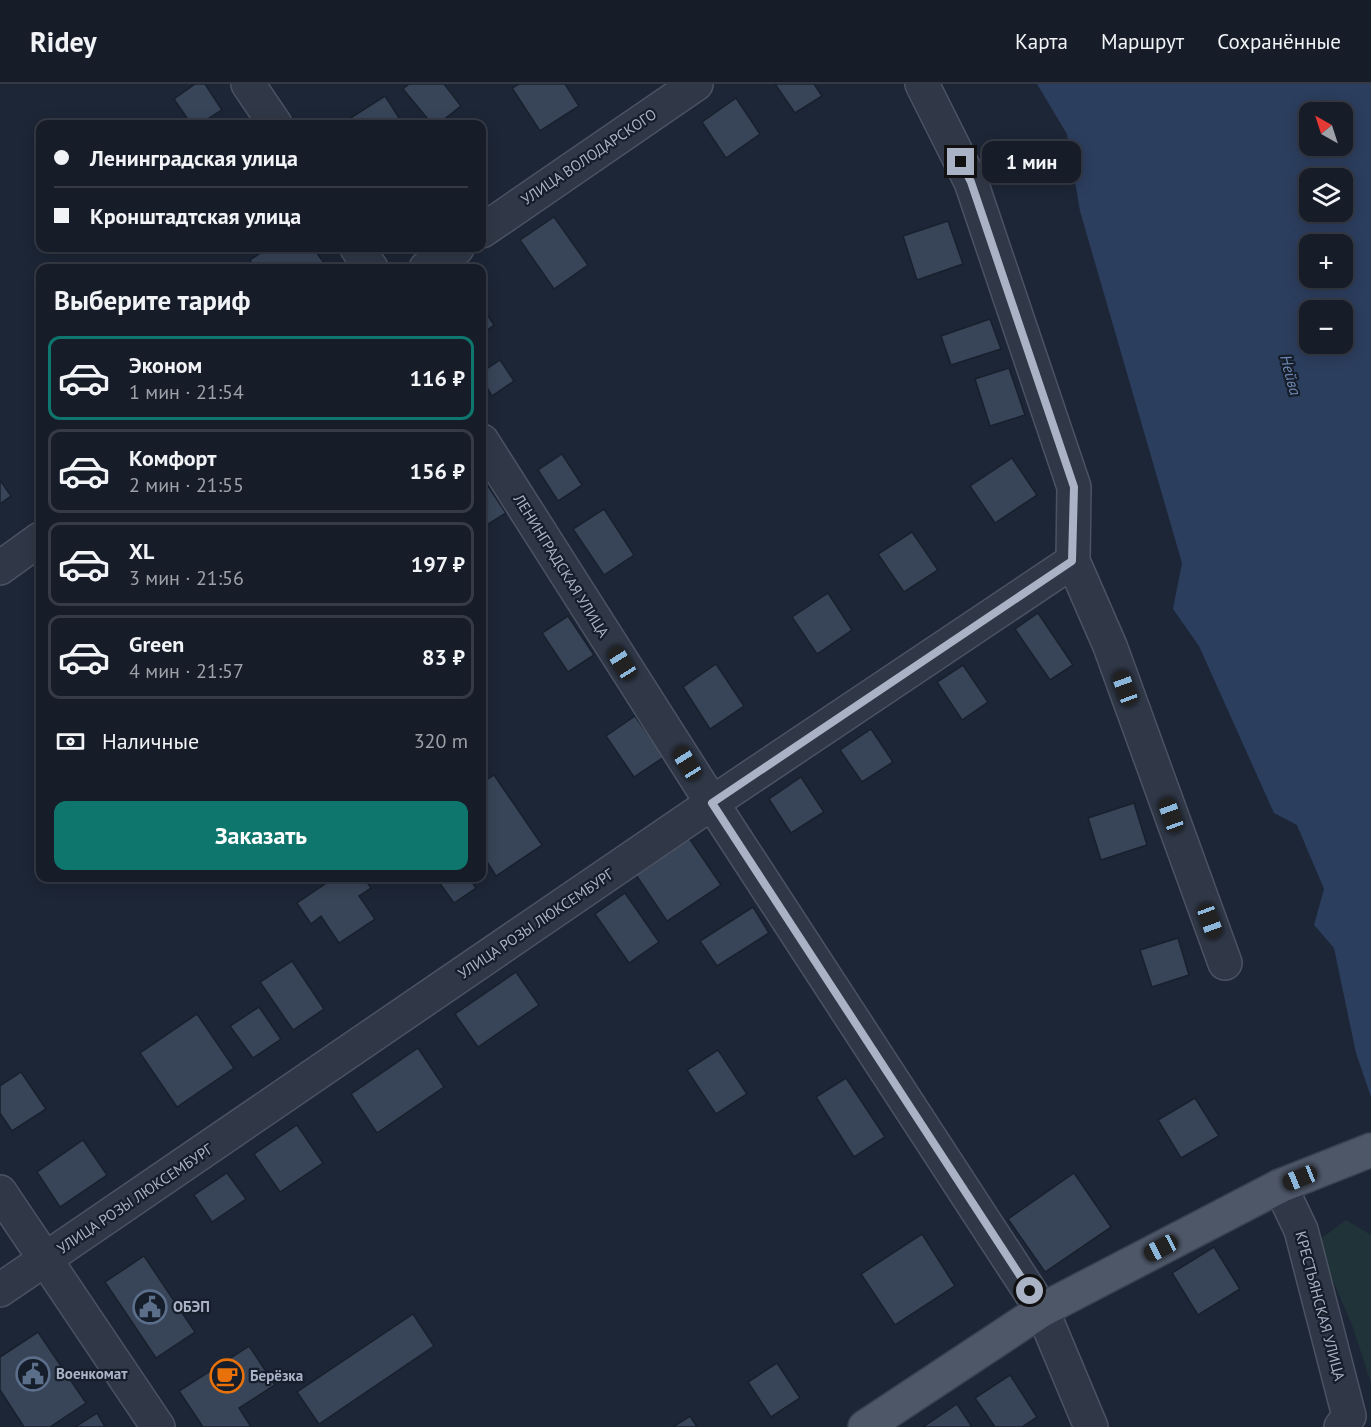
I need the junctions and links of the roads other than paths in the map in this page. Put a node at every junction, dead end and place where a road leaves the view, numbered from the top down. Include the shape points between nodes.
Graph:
1 (248, 84) edge
2 (696, 84) edge
3 (922, 84) edge
4 (272, 120) edge
5 (486, 228) edge
6 (451, 252) edge
7 (432, 264) edge
8 (486, 447) edge
9 (36, 542) edge
10 (1072, 561) junction
11 (0, 568) edge
12 (712, 803) junction
13 (1225, 963) dead end
14 (1371, 1150) edge
15 (1280, 1186) junction
16 (0, 1192) edge
17 (46, 1260) junction
18 (0, 1290) edge
19 (1042, 1310) junction
20 (158, 1427) edge
21 (865, 1427) edge
22 (1091, 1427) edge
23 (1341, 1427) edge

1 - 4 street
2 - 5 street, УЛИЦА ВОЛОДАРСКОГО
3 - 10 street via 971,182 1074,487
6 - 7 street
8 - 12 street, ЛЕНИНГРАДСКАЯ УЛИЦА
9 - 11 street
10 - 12 street, УЛИЦА РОЗЫ ЛЮКСЕМБУРГ
10 - 13 street via 1110,646
12 - 17 street, УЛИЦА РОЗЫ ЛЮКСЕМБУРГ
12 - 19 street, ЛЕНИНГРАДСКАЯ УЛИЦА
14 - 15 main road
15 - 19 main road
15 - 23 street, КРЕСТЬЯНСКАЯ УЛИЦА via 1301,1230 1349,1416
16 - 17 street
17 - 18 street, УЛИЦА РОЗЫ ЛЮКСЕМБУРГ
17 - 20 street
19 - 21 main road
19 - 22 street, ЛЕНИНГРАДСКАЯ УЛИЦА

